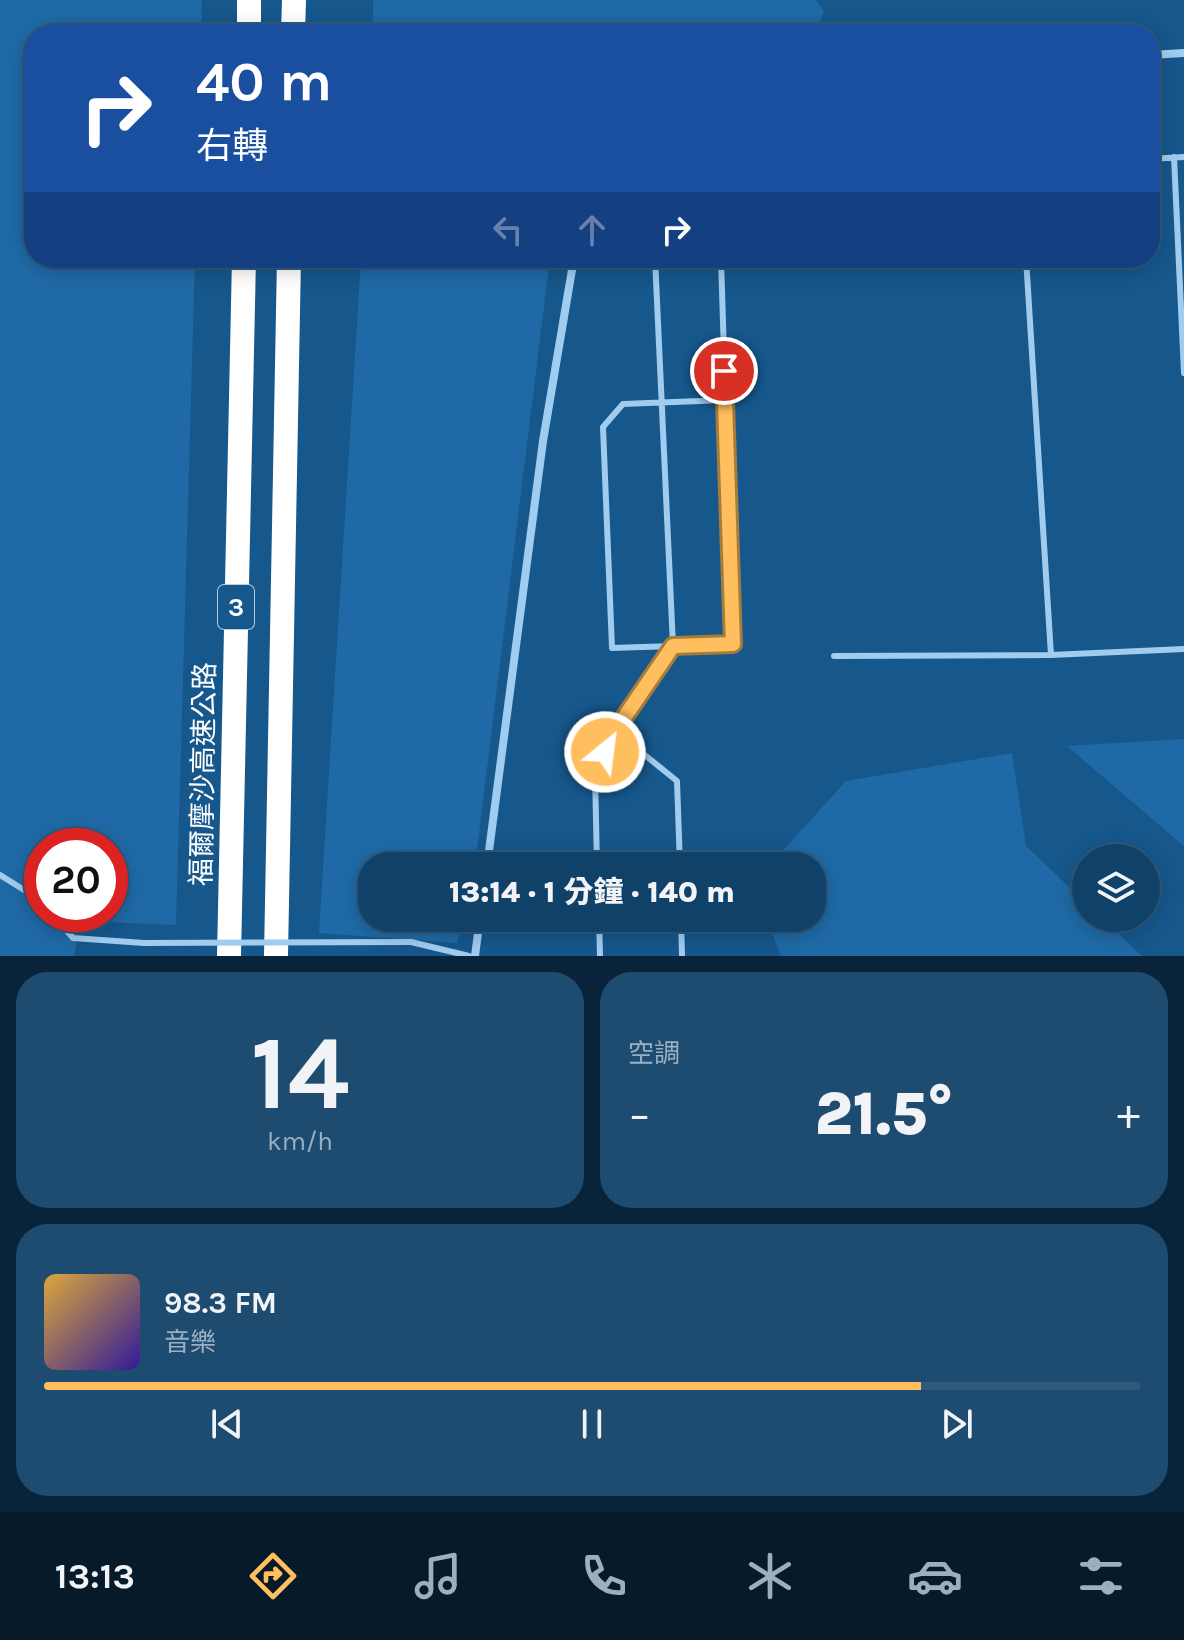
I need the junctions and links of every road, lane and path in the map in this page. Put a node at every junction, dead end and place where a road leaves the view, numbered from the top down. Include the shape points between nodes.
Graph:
1 (249, 0) edge
2 (294, 0) edge
3 (249, 24) edge
4 (293, 24) edge
5 (1184, 53) edge
6 (1160, 54) edge
7 (1174, 157) junction
8 (1184, 157) edge
9 (1160, 158) edge
10 (244, 268) edge
11 (289, 268) edge
12 (572, 268) edge
13 (655, 268) edge
14 (721, 268) edge
15 (1027, 268) edge
16 (1184, 373) edge
17 (725, 400) junction
18 (662, 403) junction
19 (673, 646) junction
20 (1184, 649) edge
21 (1051, 655) junction
22 (834, 656) dead end
23 (615, 731) junction
24 (489, 852) edge
25 (597, 852) edge
26 (680, 852) edge
27 (0, 875) edge
28 (24, 890) edge
29 (68, 932) edge
30 (477, 932) edge
31 (599, 932) edge
32 (681, 932) edge
33 (229, 956) edge
34 (276, 956) edge
35 (472, 956) edge
36 (600, 956) edge
37 (682, 956) edge

1 - 3 highway
2 - 4 highway
5 - 6 street
7 - 8 lane
7 - 9 lane
7 - 16 lane
10 - 33 highway, 福爾摩沙高速公路 / 3
11 - 34 highway, 3
12 - 24 street via 543,441
13 - 18 lane
14 - 17 lane
15 - 21 lane
17 - 18 lane
17 - 19 lane via 733,644
18 - 19 lane
18 - 19 lane via 623,404 603,427 612,648
19 - 23 lane
20 - 21 lane
21 - 22 lane
23 - 25 lane via 595,773
23 - 26 lane via 677,781
27 - 28 lane
29 - 35 lane, bridge via 73,938 144,943 411,942
30 - 35 street
31 - 36 lane
32 - 37 lane

